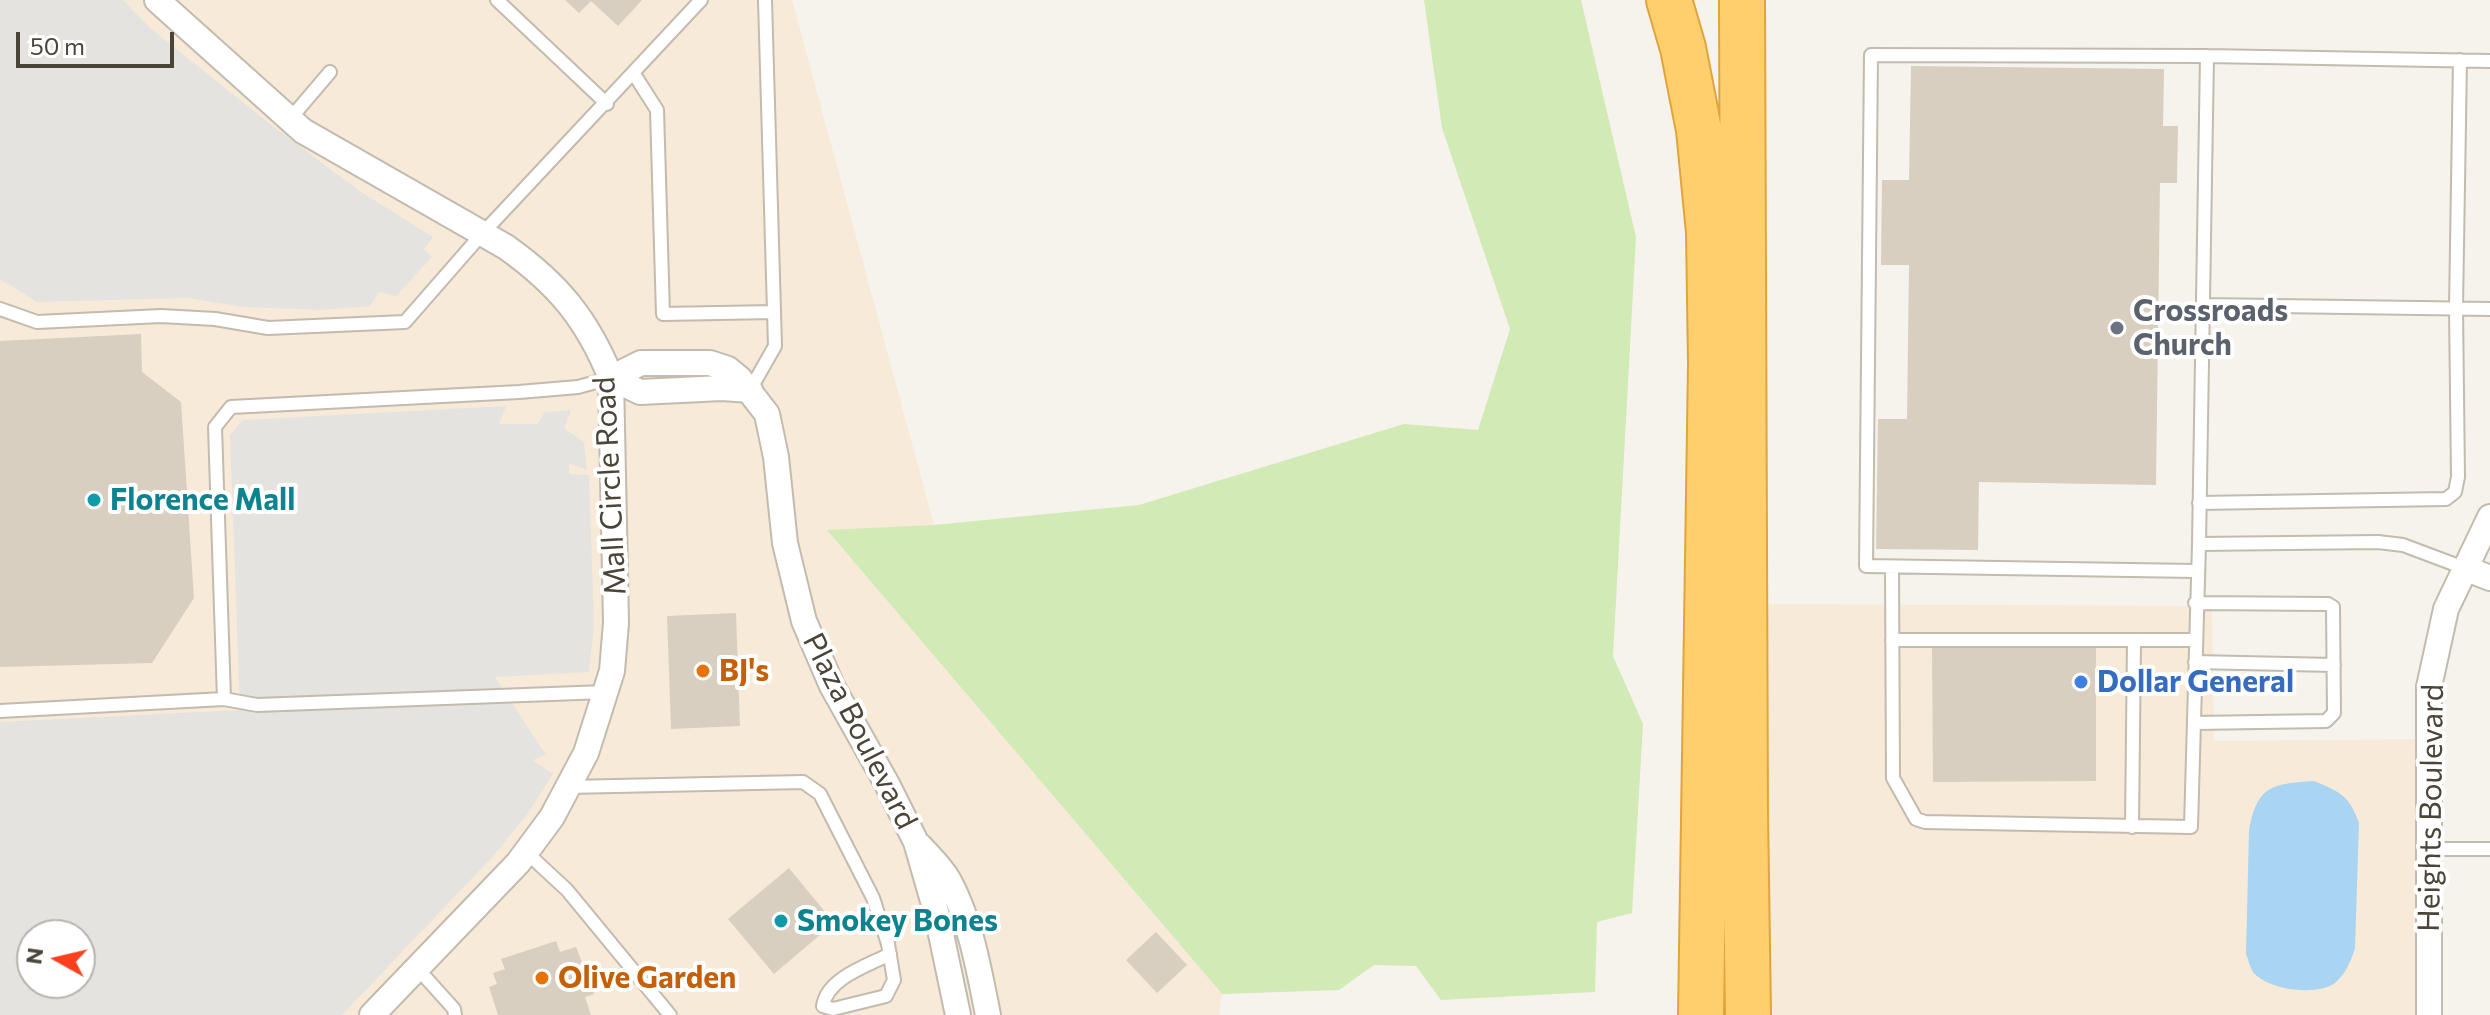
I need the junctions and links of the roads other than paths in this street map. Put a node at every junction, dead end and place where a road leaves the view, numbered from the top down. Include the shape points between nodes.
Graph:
1 (157, 0) edge
2 (497, 0) edge
3 (701, 0) edge
4 (765, 0) edge
5 (1669, 0) edge
6 (1742, 0) edge
7 (2207, 56) junction
8 (2460, 60) junction
9 (2490, 61) edge
10 (330, 72) dead end
11 (634, 74) junction
12 (607, 104) junction
13 (290, 119) junction
14 (481, 235) junction
15 (2203, 305) junction
16 (2456, 308) junction
17 (0, 309) edge
18 (2490, 309) edge
19 (774, 312) junction
20 (611, 378) junction
21 (750, 390) junction
22 (2199, 503) junction
23 (2490, 517) edge
24 (2199, 544) junction
25 (1892, 567) junction
26 (2196, 571) junction
27 (2479, 573) edge
28 (2195, 603) junction
29 (1892, 640) junction
30 (2134, 640) junction
31 (2195, 640) junction
32 (2195, 662) junction
33 (2334, 665) junction
34 (605, 692) junction
35 (224, 699) junction
36 (0, 711) edge
37 (2194, 723) junction
38 (568, 787) junction
39 (2132, 827) junction
40 (916, 842) junction
41 (2430, 849) junction
42 (2490, 849) edge
43 (526, 852) junction
44 (890, 954) junction
45 (418, 969) junction
46 (372, 1015) edge
47 (455, 1015) edge
48 (670, 1015) edge
49 (958, 1015) edge
50 (988, 1015) edge
51 (1701, 1015) edge
52 (1748, 1015) edge
53 (2429, 1015) edge

1 - 13 street, Mall Circle Road
2 - 12 lane
3 - 11 lane
4 - 19 lane
5 - 51 highway via 1699,130 1709,232
6 - 52 highway
7 - 8 lane
7 - 15 lane
7 - 25 lane via 1871,55 1866,566
8 - 9 lane
8 - 16 lane
10 - 13 lane
11 - 12 lane
11 - 19 lane via 657,110 663,314
12 - 14 lane
13 - 14 street, Mall Circle Road
14 - 17 lane via 405,322 268,328 161,316 37,322
14 - 20 street, Mall Circle Road via 557,288 596,341
15 - 16 lane
15 - 22 lane
16 - 18 lane
16 - 22 lane via 2458,477 2455,492 2446,499
19 - 21 lane via 775,346
20 - 21 street via 640,392
20 - 34 street, Mall Circle Road via 616,623
20 - 35 lane via 519,392 231,407 215,427
21 - 40 street, Plaza Boulevard via 767,414 772,434 785,543 804,621 832,686
22 - 24 lane
23 - 27 street, Heights Boulevard
24 - 26 lane
24 - 27 lane via 2378,542 2403,545
25 - 26 lane
25 - 29 lane
26 - 28 lane
27 - 41 street, Heights Boulevard via 2446,609 2429,687
28 - 31 lane
28 - 33 lane via 2328,604 2335,610
29 - 30 lane
29 - 39 lane via 1893,778 1916,819
30 - 31 lane
30 - 39 lane
31 - 32 lane
32 - 33 lane
32 - 37 lane
33 - 37 lane via 2334,713 2326,721
34 - 35 lane via 257,705
34 - 38 street, Mall Circle Road via 586,753
35 - 36 lane
37 - 39 lane via 2191,827
38 - 43 street, Mall Circle Road
38 - 44 lane via 803,782 820,794 847,846 873,898
40 - 49 street, Plaza Boulevard
40 - 50 street, Plaza Boulevard via 948,880 973,944
41 - 42 lane
41 - 53 street, Heights Boulevard
43 - 45 street, Mall Circle Road
43 - 48 lane via 567,890
44 - 44 lane via 894,980 886,996 833,1009 823,1006 832,987
45 - 46 street, Mall Circle Road
45 - 47 lane

